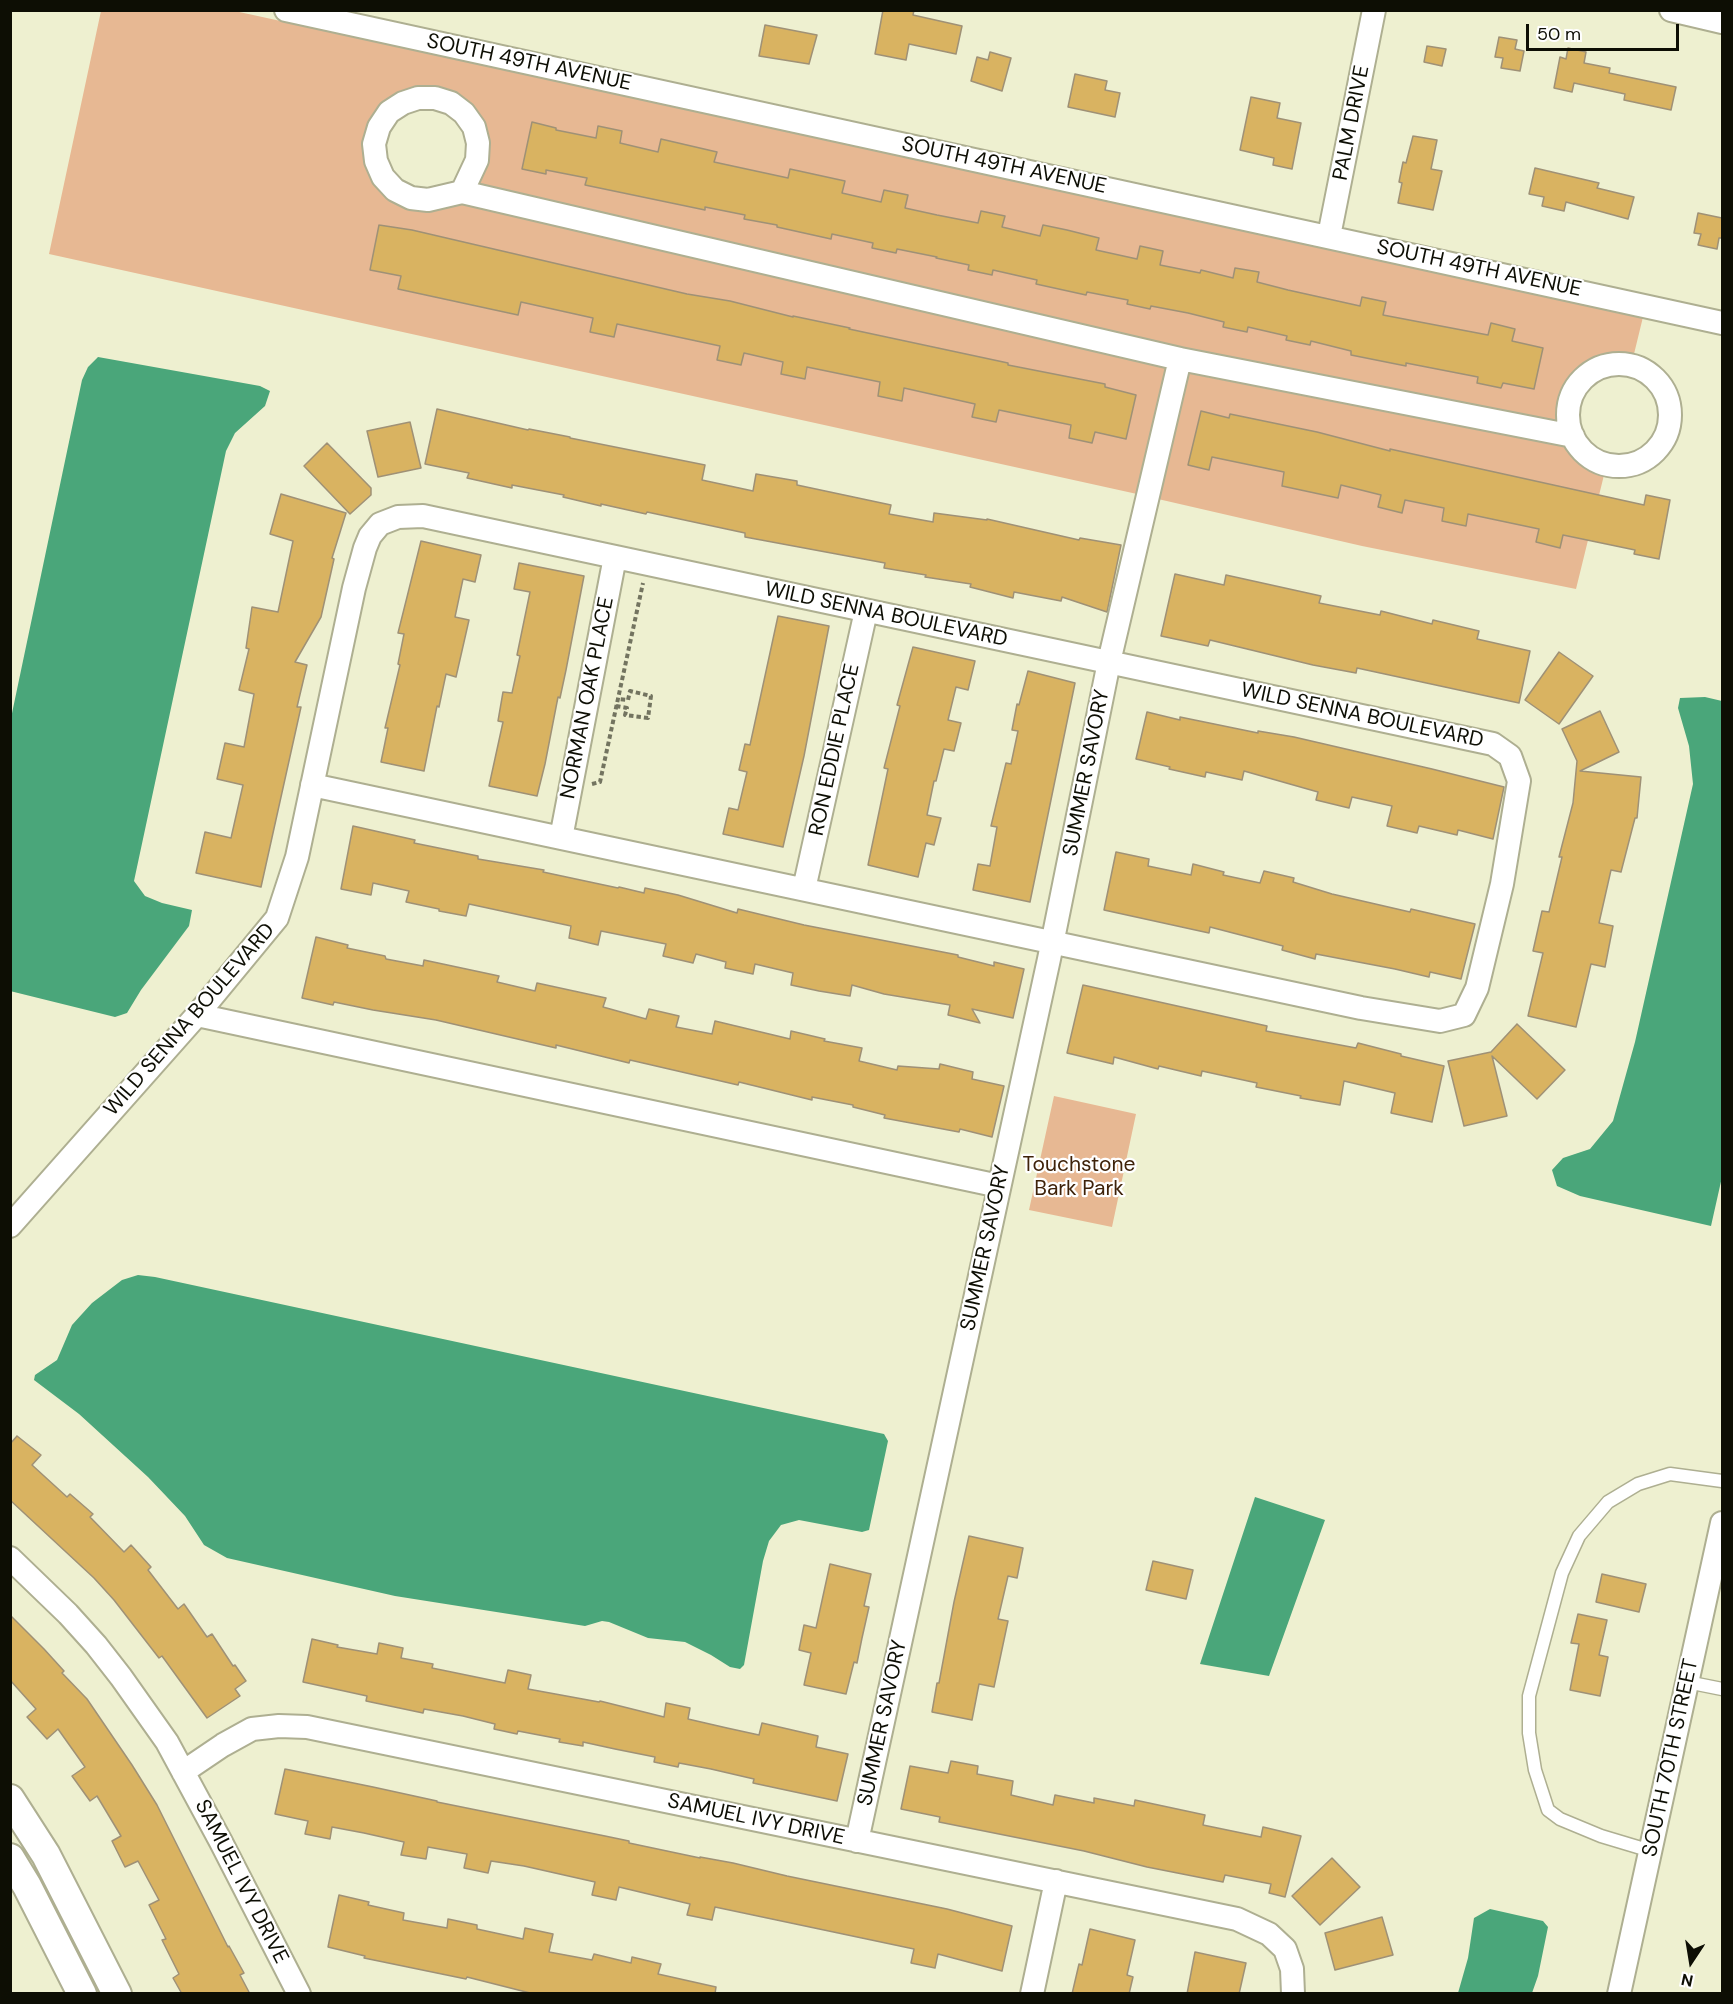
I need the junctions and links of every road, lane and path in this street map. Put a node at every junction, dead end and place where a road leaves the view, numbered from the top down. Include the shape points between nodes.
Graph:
1 (286, 10) edge
2 (1374, 10) edge
3 (1671, 10) edge
4 (1722, 22) edge
5 (462, 192) junction
6 (1329, 236) junction
7 (1722, 323) edge
8 (1180, 359) junction
9 (1573, 436) junction
10 (615, 557) junction
11 (644, 581) dead end
12 (866, 611) junction
13 (1109, 662) junction
14 (618, 699) junction
15 (616, 706) junction
16 (312, 785) junction
17 (589, 785) dead end
18 (561, 838) junction
19 (804, 889) junction
20 (1053, 942) junction
21 (197, 1015) junction
22 (999, 1186) junction
23 (10, 1226) edge
24 (1722, 1480) edge
25 (1722, 1523) edge
26 (10, 1558) edge
27 (1687, 1682) junction
28 (1722, 1689) edge
29 (183, 1772) junction
30 (10, 1799) edge
31 (857, 1841) junction
32 (1650, 1851) junction
33 (10, 1858) edge
34 (1056, 1881) junction
35 (82, 1994) edge
36 (117, 1994) edge
37 (299, 1994) edge
38 (1032, 1994) edge
39 (1293, 1994) edge
40 (1619, 1994) edge

1 - 6 street, SOUTH 49TH AVENUE
2 - 6 street, PALM DRIVE
3 - 4 street
5 - 5 street via 428,200 411,198 395,190 383,177 374,144 389,112 403,102 435,98 464,113 474,127 478,143 477,160
5 - 8 street
6 - 7 street, SOUTH 49TH AVENUE
8 - 9 street
8 - 13 street, SUMMER SAVORY
9 - 9 street via 1582,450 1596,460 1611,465 1644,460 1666,436 1671,420 1670,403 1663,388 1636,366 1603,367 1587,374 1569,403 1568,420
10 - 12 street, WILD SENNA BOULEVARD
10 - 16 street, WILD SENNA BOULEVARD via 423,516 398,517 380,524 365,548 354,588
10 - 18 street, NORMAN OAK PLACE
11 - 14 path
12 - 13 street, WILD SENNA BOULEVARD
12 - 19 street, RON EDDIE PLACE
13 - 20 street, SUMMER SAVORY
13 - 20 street, WILD SENNA BOULEVARD via 1493,744 1510,756 1519,781 1502,884 1477,988 1464,1015 1440,1021 1361,1008
14 - 15 path
14 - 15 path via 628,700 630,691 651,696 648,718 625,715 627,708
15 - 17 path via 600,782
16 - 18 street, WILD SENNA BOULEVARD
16 - 21 street, WILD SENNA BOULEVARD via 297,857 277,918
18 - 19 street, WILD SENNA BOULEVARD
19 - 20 street, WILD SENNA BOULEVARD
20 - 22 street, SUMMER SAVORY
21 - 22 street
21 - 23 street, WILD SENNA BOULEVARD
22 - 31 street, SUMMER SAVORY
24 - 32 lane via 1670,1474 1638,1484 1608,1502 1579,1536 1562,1573 1529,1696 1535,1770 1548,1810 1601,1836
25 - 27 street, SOUTH 70TH STREET
26 - 29 street, SAMUEL IVY DRIVE via 96,1645 144,1709
27 - 28 lane
27 - 32 street, SOUTH 70TH STREET
29 - 31 street, SAMUEL IVY DRIVE via 252,1729 307,1726
29 - 37 street, SAMUEL IVY DRIVE
30 - 36 street via 46,1856
31 - 34 street, SAMUEL IVY DRIVE
32 - 40 street, SOUTH 70TH STREET
33 - 35 street
34 - 38 street
34 - 39 street, SAMUEL IVY DRIVE via 1237,1919 1269,1935 1285,1949 1292,1969

